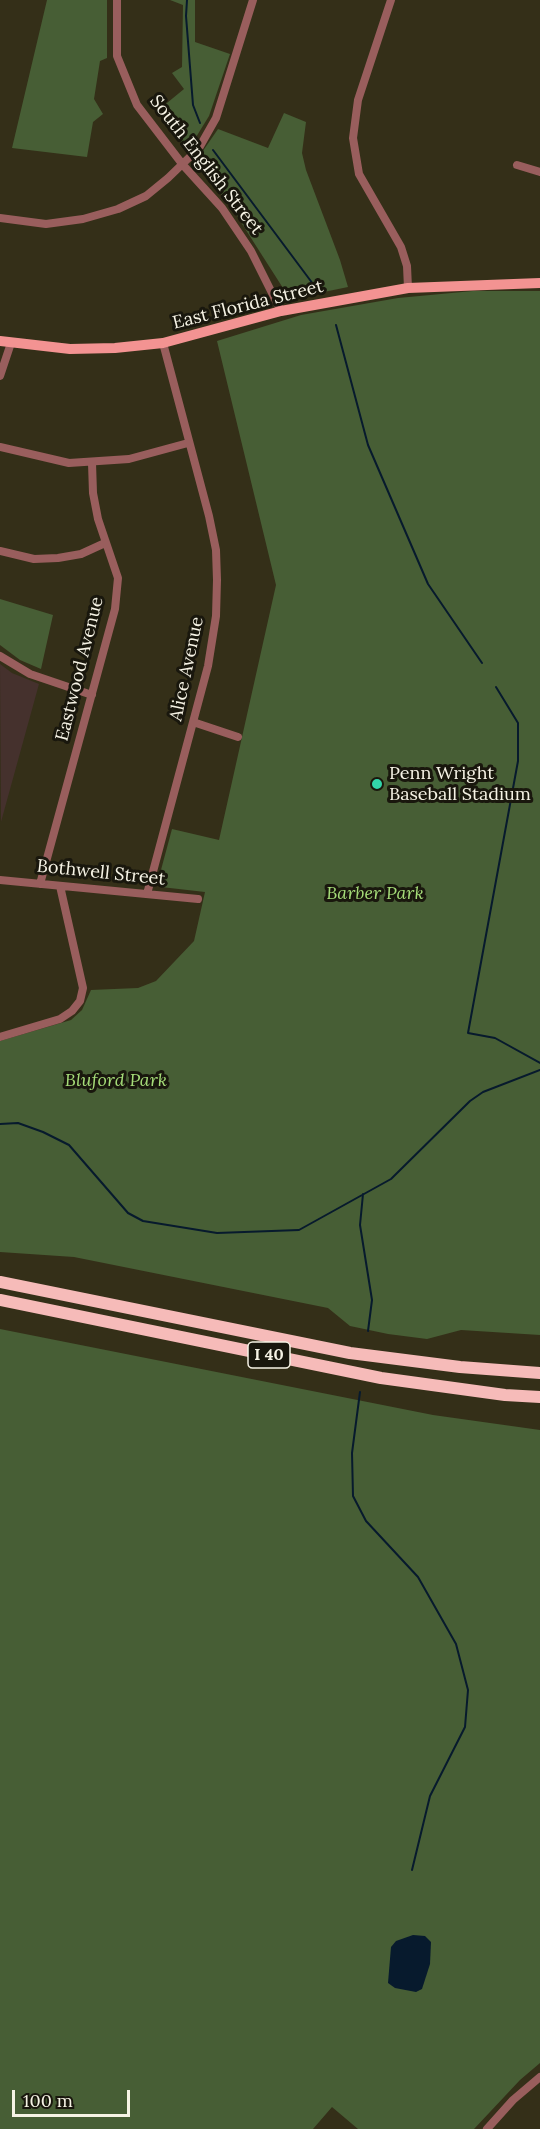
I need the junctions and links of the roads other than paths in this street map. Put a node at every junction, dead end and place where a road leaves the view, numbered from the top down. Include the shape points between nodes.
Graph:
1 (117, 0) edge
2 (253, 0) edge
3 (391, 0) edge
4 (183, 165) junction
5 (518, 165) dead end
6 (540, 172) edge
7 (0, 218) edge
8 (540, 283) edge
9 (408, 288) junction
10 (281, 310) junction
11 (5, 342) edge
12 (163, 343) junction
13 (0, 376) edge
14 (188, 443) junction
15 (0, 447) edge
16 (92, 463) junction
17 (105, 543) junction
18 (0, 550) edge
19 (0, 656) edge
20 (92, 695) junction
21 (193, 722) junction
22 (238, 737) dead end
23 (0, 880) edge
24 (40, 884) junction
25 (60, 886) junction
26 (147, 894) junction
27 (198, 899) dead end
28 (0, 1037) edge
29 (0, 1282) edge
30 (0, 1300) edge
31 (540, 1373) edge
32 (540, 1397) edge
33 (540, 2077) edge
34 (487, 2129) edge

1 - 4 street, South English Street via 116,47 125,80 137,105
2 - 4 street via 216,118 199,148
3 - 9 street via 358,99 353,138 359,174 401,247
4 - 7 street via 146,196 118,209 46,224
4 - 10 street, South English Street via 222,208 245,242
5 - 6 street
8 - 9 main road, East Florida Street
9 - 10 main road, East Florida Street
10 - 12 main road, East Florida Street
11 - 12 main road, East Florida Street via 70,349
11 - 13 street
12 - 14 street, Alice Avenue
14 - 16 street via 129,459
14 - 21 street, Alice Avenue via 216,550 217,580 208,666
15 - 16 street via 50,460
16 - 17 street, Eastwood Avenue via 93,493
17 - 18 street via 81,554 58,558 34,559
17 - 20 street, Eastwood Avenue via 118,578 115,609
19 - 20 street via 30,674
20 - 24 street, Eastwood Avenue
21 - 22 street
21 - 26 street, Alice Avenue
23 - 24 street, Bothwell Street
24 - 25 street, Bothwell Street
25 - 26 street, Bothwell Street
25 - 28 street via 83,988 80,1001 60,1019
26 - 27 street, Bothwell Street
29 - 31 highway, I 40 via 350,1353 460,1368
30 - 32 highway, I 40 via 381,1378
33 - 34 street

